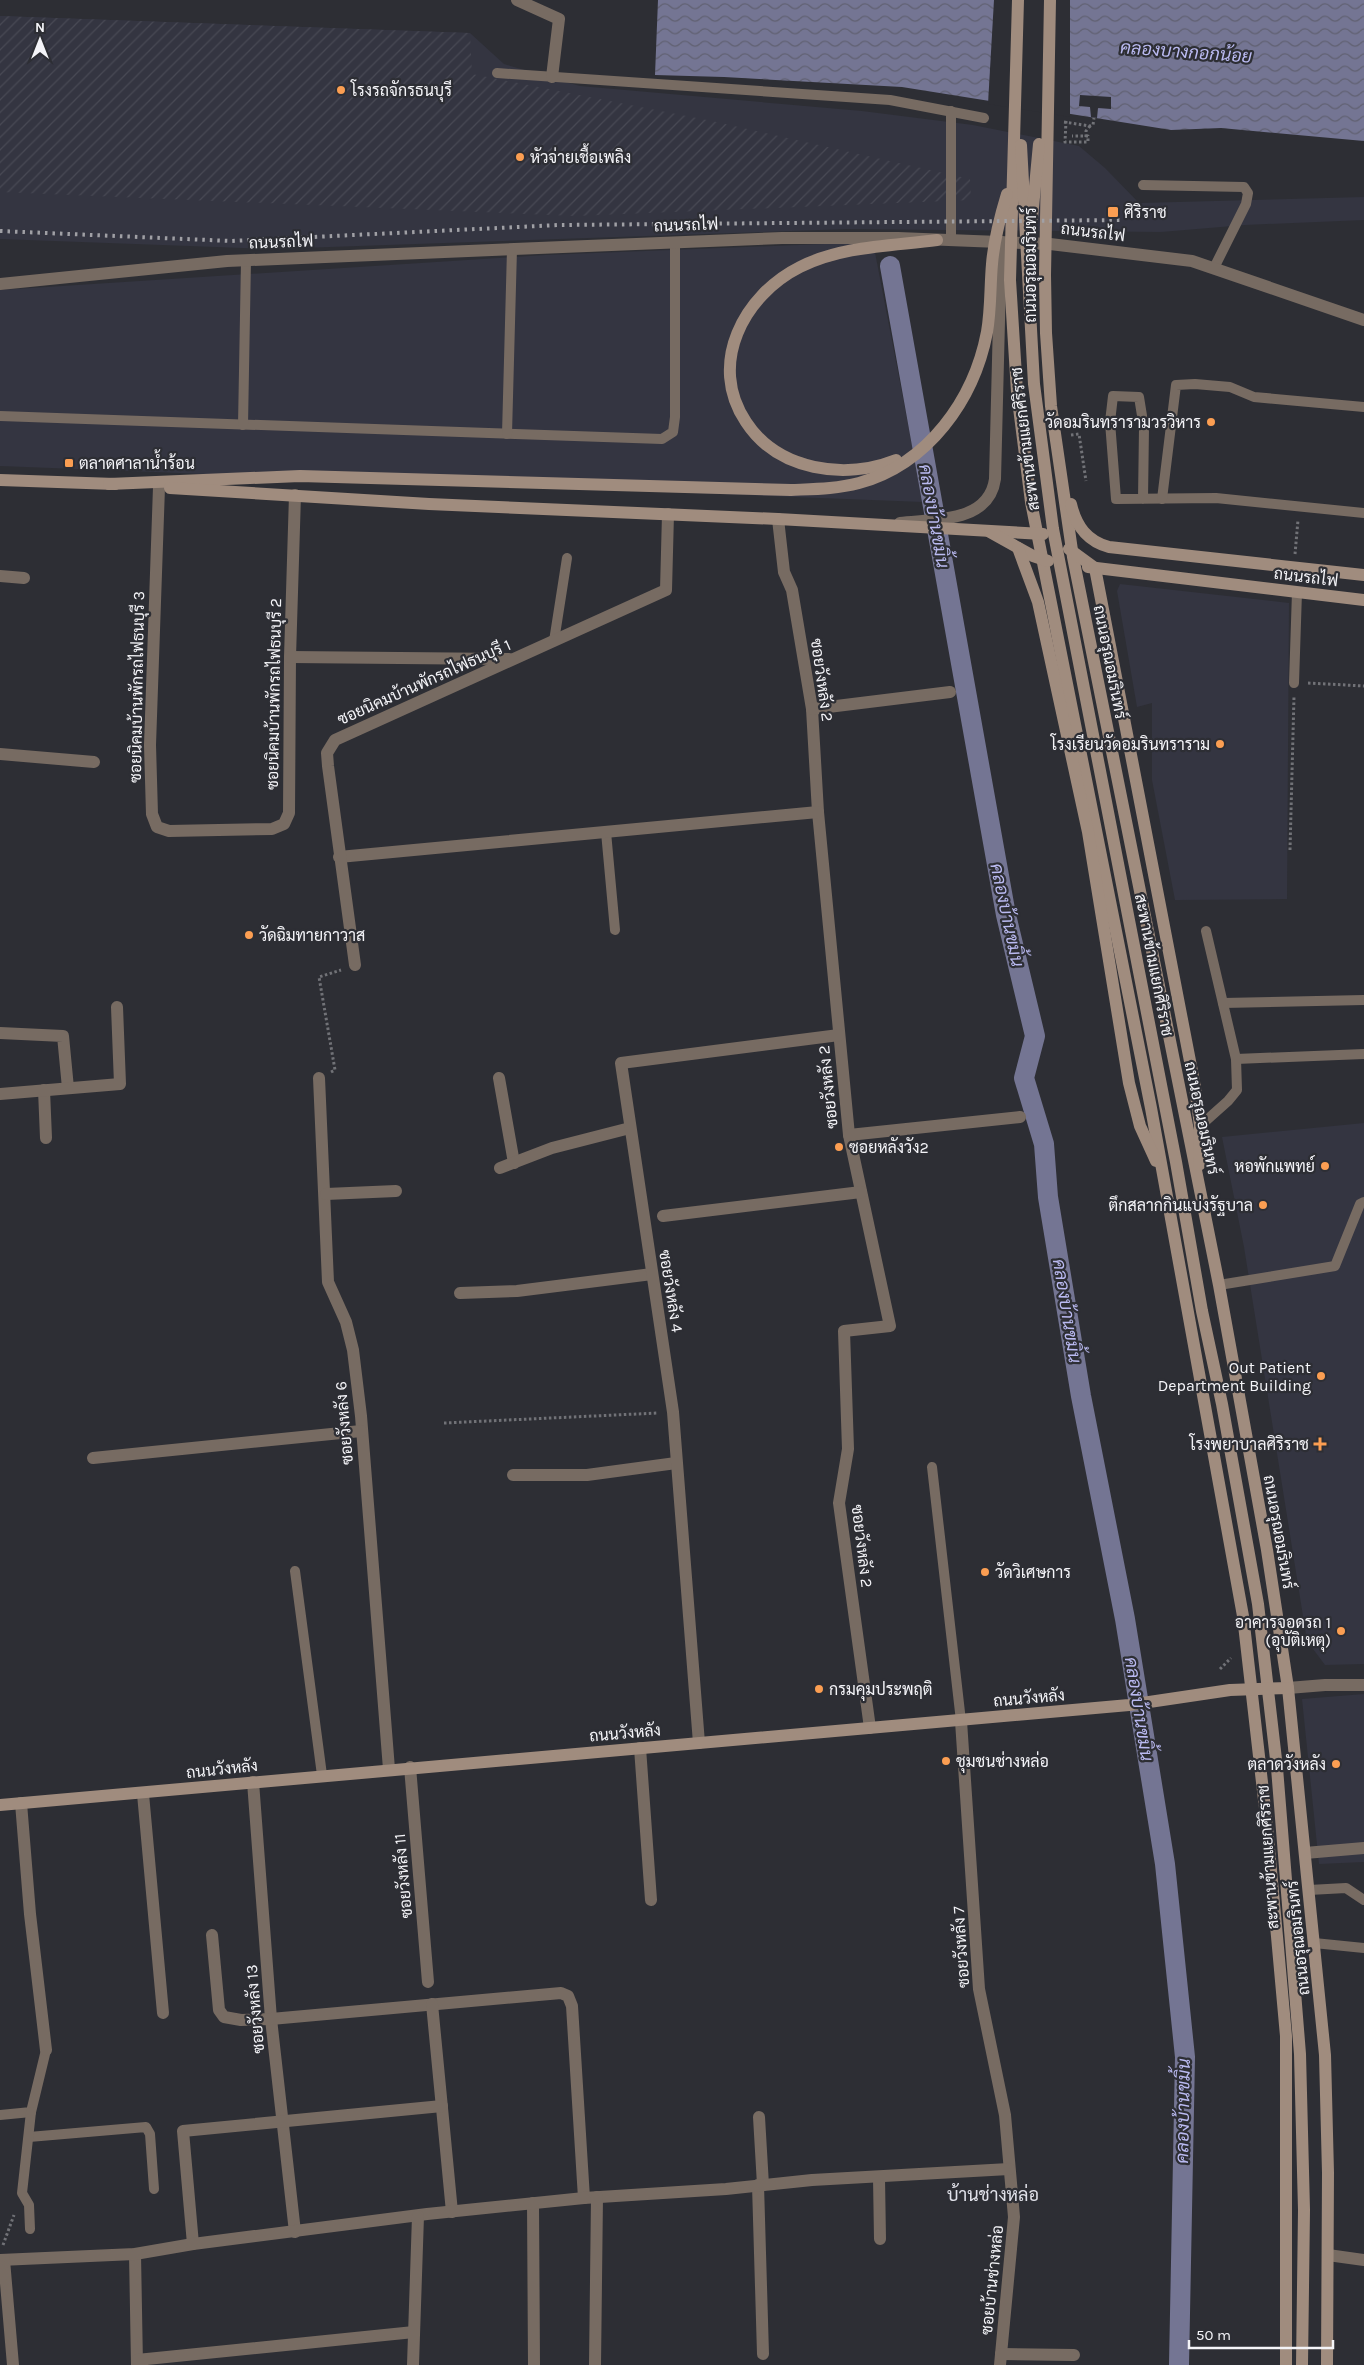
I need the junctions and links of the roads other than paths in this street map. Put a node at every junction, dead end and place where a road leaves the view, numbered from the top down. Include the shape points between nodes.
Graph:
1 (517, 0) edge
2 (1018, 0) edge
3 (1050, 0) edge
4 (1016, 55) junction
5 (1048, 57) junction
6 (497, 73) dead end
7 (552, 77) junction
8 (950, 112) junction
9 (984, 118) dead end
10 (1012, 178) junction
11 (1143, 185) dead end
12 (937, 240) joint
13 (950, 240) junction
14 (899, 241) junction
15 (675, 242) junction
16 (1001, 242) junction
17 (512, 249) junction
18 (1027, 258) junction
19 (246, 260) junction
20 (1214, 268) junction
21 (0, 284) edge
22 (1364, 320) edge
23 (1364, 407) edge
24 (0, 416) edge
25 (243, 425) junction
26 (508, 434) junction
27 (1056, 438) junction
28 (931, 440) junction
29 (0, 480) edge
30 (109, 484) junction
31 (159, 487) junction
32 (295, 495) junction
33 (1143, 499) junction
34 (1162, 499) junction
35 (1364, 513) edge
36 (668, 514) junction
37 (778, 519) junction
38 (927, 524) junction
39 (986, 530) junction
40 (1018, 548) junction
41 (567, 558) dead end
42 (1095, 568) junction
43 (1364, 575) edge
44 (0, 576) edge
45 (24, 578) dead end
46 (1297, 592) junction
47 (1364, 600) edge
48 (554, 640) junction
49 (290, 657) junction
50 (514, 659) junction
51 (1294, 683) road end
52 (950, 692) dead end
53 (812, 709) junction
54 (0, 754) edge
55 (94, 762) dead end
56 (818, 812) junction
57 (216, 830) joint
58 (606, 832) junction
59 (339, 857) junction
60 (615, 930) dead end
61 (1206, 931) dead end
62 (355, 965) road end
63 (1364, 1000) edge
64 (1223, 1003) junction
65 (117, 1008) dead end
66 (0, 1033) edge
67 (839, 1036) junction
68 (1364, 1054) edge
69 (1236, 1059) junction
70 (319, 1078) road end
71 (499, 1078) dead end
72 (68, 1088) junction
73 (44, 1090) junction
74 (0, 1094) edge
75 (1020, 1117) dead end
76 (1200, 1126) junction
77 (630, 1128) junction
78 (849, 1135) junction
79 (46, 1138) dead end
80 (514, 1163) junction
81 (500, 1168) dead end
82 (1163, 1174) junction
83 (1198, 1181) junction
84 (396, 1191) dead end
85 (861, 1192) junction
86 (326, 1194) junction
87 (1364, 1202) edge
88 (662, 1216) dead end
89 (652, 1274) junction
90 (1219, 1285) junction
91 (460, 1292) dead end
92 (362, 1431) junction
93 (93, 1458) dead end
94 (676, 1463) junction
95 (932, 1467) dead end
96 (513, 1475) dead end
97 (296, 1571) dead end
98 (1364, 1685) edge
99 (1252, 1688) junction
100 (1288, 1688) junction
101 (961, 1721) junction
102 (870, 1728) junction
103 (699, 1743) junction
104 (640, 1748) junction
105 (410, 1767) junction
106 (388, 1769) junction
107 (322, 1775) junction
108 (253, 1782) junction
109 (143, 1794) junction
110 (20, 1803) junction
111 (0, 1805) edge
112 (1364, 1848) edge
113 (1305, 1853) junction
114 (1309, 1890) junction
115 (651, 1900) dead end
116 (1364, 1900) edge
117 (212, 1935) dead end
118 (1314, 1943) junction
119 (1364, 1948) edge
120 (428, 1982) dead end
121 (432, 2004) junction
122 (164, 2013) dead end
123 (271, 2019) junction
124 (46, 2050) joint
125 (442, 2106) junction
126 (31, 2112) junction
127 (0, 2115) edge
128 (759, 2117) dead end
129 (282, 2122) junction
130 (29, 2137) junction
131 (1009, 2169) junction
132 (879, 2178) junction
133 (760, 2185) junction
134 (154, 2189) dead end
135 (598, 2197) junction
136 (584, 2198) junction
137 (533, 2203) junction
138 (452, 2212) junction
139 (418, 2216) junction
140 (30, 2229) dead end
141 (295, 2232) junction
142 (880, 2239) dead end
143 (193, 2244) junction
144 (135, 2254) junction
145 (1328, 2255) junction
146 (2, 2260) edge
147 (1364, 2260) edge
148 (414, 2332) junction
149 (763, 2354) dead end
150 (1074, 2355) dead end
151 (1000, 2360) edge
152 (137, 2362) edge
153 (13, 2365) edge
154 (412, 2365) edge
155 (534, 2365) edge
156 (595, 2365) edge
157 (1286, 2365) edge
158 (1302, 2365) edge
159 (1327, 2365) edge

1 - 7 street via 560,19
2 - 4 main road, ถนนอรุณอมรินทร์
3 - 5 main road, ถนนอรุณอมรินทร์
4 - 10 main road, ถนนอรุณอมรินทร์
4 - 18 main road, สะพานข้ามแยกศิริราช
5 - 18 main road, สะพานข้ามแยกศิริราช
5 - 27 main road, ถนนอรุณอมรินทร์ via 1046,334
6 - 7 lane
7 - 8 lane via 890,100
8 - 9 lane
8 - 13 lane
10 - 28 main road via 996,232 987,330 979,363 958,406
10 - 82 main road, ถนนอรุณอมรินทร์ via 1010,280 1013,353 1031,502
11 - 20 lane via 1244,187 1248,193 1246,204
12 - 13 street, ถนนรถไฟ
12 - 14 main road
13 - 16 street, ถนนรถไฟ
14 - 15 street, ถนนรถไฟ via 782,238
14 - 28 main road via 825,257 793,270 771,285 748,310 735,335 731,354 734,392 746,422 760,438 785,455 814,467 834,470 873,467 898,459
15 - 17 street, ถนนรถไฟ
15 - 26 lane via 673,432 662,439
16 - 20 street, ถนนรถไฟ via 1050,244 1192,260
16 - 38 street via 994,486 984,504 970,512
17 - 19 street, ถนนรถไฟ
17 - 26 lane
18 - 158 main road, สะพานข้ามแยกศิริราช via 1034,384 1053,529 1258,1604 1277,1768 1300,2054 1304,2201
19 - 21 street, ถนนรถไฟ
19 - 25 lane
20 - 22 street, ถนนรถไฟ
23 - 34 lane via 1254,397 1230,387 1176,385
24 - 25 lane
25 - 26 lane
27 - 43 main road via 1076,521 1086,536 1102,545 1127,551
27 - 83 main road, ถนนอรุณอมรินทร์ via 1073,557
28 - 30 main road via 890,470 858,483 791,490 300,476
29 - 30 main road, ถนนรถไฟ
30 - 31 main road, ถนนรถไฟ
31 - 32 main road, ถนนรถไฟ
31 - 57 street, ซอยนิคมบ้านพักรถไฟธนบุรี 3 via 150,745 152,814 157,827 169,831
32 - 36 main road, ถนนรถไฟ
32 - 49 street, ซอยนิคมบ้านพักรถไฟธนบุรี 2
33 - 33 lane via 1116,499 1110,422 1113,396 1139,397 1144,428
33 - 34 lane
34 - 35 lane via 1216,498
36 - 37 main road, ถนนรถไฟ
36 - 48 street, ซอยนิคมบ้านพักรถไฟธนบุรี 1 via 666,590
37 - 38 main road, ถนนรถไฟ via 878,525
37 - 53 street, ซอยวังหลัง 2 via 784,572 792,590
38 - 39 main road, ถนนรถไฟ
39 - 40 main road, ถนนรถไฟ
39 - 42 main road, ถนนรถไฟ via 1043,534
40 - 42 main road, ถนนรถไฟ via 1065,565
40 - 82 main road via 1038,602 1088,832 1134,1106 1146,1141
41 - 48 lane
42 - 46 main road, ถนนรถไฟ
42 - 76 main road
44 - 45 street
46 - 47 main road, ถนนรถไฟ
46 - 51 lane
48 - 50 street, ซอยนิคมบ้านพักรถไฟธนบุรี 1
49 - 50 street
49 - 57 street, ซอยนิคมบ้านพักรถไฟธนบุรี 2 via 289,813 284,824 272,829
50 - 59 street, ซอยนิคมบ้านพักรถไฟธนบุรี 1 via 335,740 327,753
52 - 53 street
53 - 56 street, ซอยวังหลัง 2
54 - 55 street
56 - 58 street
56 - 67 street, ซอยวังหลัง 2
58 - 59 street
58 - 60 lane
59 - 62 street, ซอยนิคมบ้านพักรถไฟธนบุรี 1
61 - 64 lane
63 - 64 lane
64 - 69 lane
65 - 72 street via 120,1084
66 - 72 street via 63,1036
67 - 77 street, ซอยวังหลัง 4 via 623,1062
67 - 78 street, ซอยวังหลัง 2
68 - 69 lane
69 - 76 lane via 1237,1090
70 - 86 street, ซอยวังหลัง 6
71 - 80 street
72 - 73 street
73 - 74 street
73 - 79 street
75 - 78 street
76 - 83 main road
77 - 80 street via 552,1148
77 - 89 street, ซอยวังหลัง 4
78 - 85 street, ซอยวังหลัง 2
80 - 81 street
82 - 99 main road, ถนนอรุณอมรินทร์ via 1243,1616
83 - 90 main road, ถนนอรุณอมรินทร์
84 - 86 street
85 - 88 street
85 - 102 street, ซอยวังหลัง 2 via 890,1326 844,1331 848,1449 839,1503
86 - 92 street, ซอยวังหลัง 6 via 328,1282 346,1322 353,1350
87 - 90 lane via 1360,1204 1335,1266
89 - 91 street via 518,1291
89 - 94 street, ซอยวังหลัง 4 via 673,1412
90 - 100 main road, ถนนอรุณอมรินทร์
92 - 93 street
92 - 106 street, ซอยวังหลัง 6
94 - 96 street via 587,1475
94 - 103 street, ซอยวังหลัง 4
95 - 101 lane
97 - 107 lane
98 - 100 street
99 - 100 main road, ถนนวังหลัง
99 - 101 main road, ถนนวังหลัง via 1158,1702
99 - 157 main road, ถนนอรุณอมรินทร์ via 1286,2036
100 - 113 main road, ถนนอรุณอมรินทร์
101 - 102 main road, ถนนวังหลัง
101 - 131 street, ซอยวังหลัง 7 via 980,1989 1005,2115
102 - 103 main road, ถนนวังหลัง
103 - 104 main road, ถนนวังหลัง
104 - 105 main road, ถนนวังหลัง
104 - 115 street
105 - 106 main road, ถนนวังหลัง
105 - 120 street, ซอยวังหลัง 11
106 - 107 main road, ถนนวังหลัง
107 - 108 main road, ถนนวังหลัง
108 - 109 main road, ถนนวังหลัง
108 - 123 street, ซอยวังหลัง 13
109 - 110 main road, ถนนวังหลัง
109 - 122 street
110 - 111 main road, ถนนวังหลัง
110 - 124 street
112 - 113 street
113 - 114 main road, ถนนอรุณอมรินทร์
114 - 116 lane via 1346,1888
114 - 118 main road, ถนนอรุณอมรินทร์
117 - 123 street via 219,2010 224,2018
118 - 119 lane
118 - 145 main road, ถนนอรุณอมรินทร์ via 1325,2055
121 - 123 street
121 - 125 street
121 - 136 street via 561,1993 568,1996 572,2006
123 - 129 street, ซอยวังหลัง 13
124 - 126 lane
125 - 129 street
125 - 138 street
126 - 127 lane
126 - 130 lane
128 - 133 street
129 - 141 street, ซอยวังหลัง 13
129 - 143 street via 183,2131
130 - 134 lane via 146,2127 150,2134
130 - 140 lane via 22,2193 29,2205
131 - 132 street
131 - 151 street, ซอยบ้านช่างหล่อ via 1014,2217
132 - 133 street
132 - 142 street
133 - 135 street
133 - 149 street
135 - 136 street
135 - 156 street
136 - 137 street
137 - 138 street
137 - 155 street
138 - 139 street
139 - 141 street
139 - 148 street
141 - 143 street
143 - 144 street
144 - 146 street
144 - 152 street
145 - 147 street
145 - 159 main road, ถนนอรุณอมรินทร์
146 - 153 street
148 - 152 street
148 - 154 street
150 - 151 street

